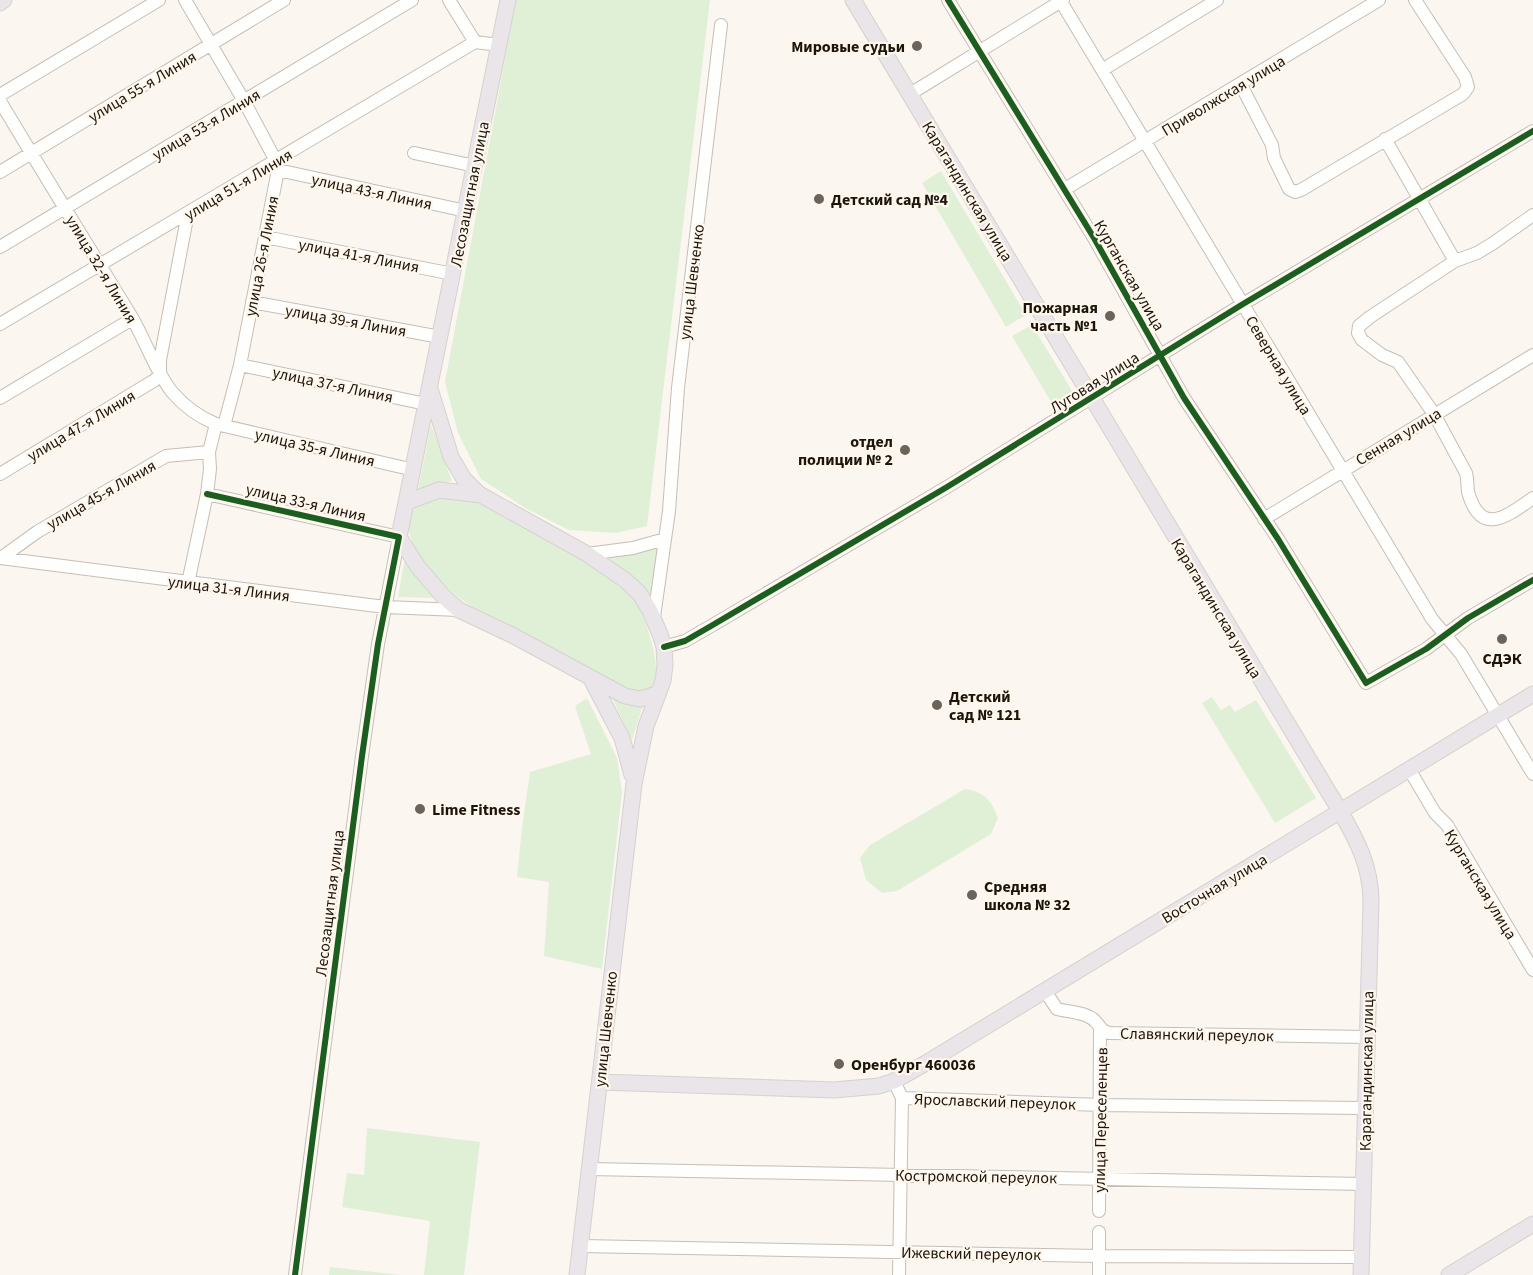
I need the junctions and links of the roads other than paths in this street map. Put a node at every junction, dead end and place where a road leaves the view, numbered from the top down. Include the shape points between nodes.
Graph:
1 (4, 0) edge
2 (159, 0) edge
3 (185, 0) edge
4 (284, 0) edge
5 (412, 0) edge
6 (449, 0) edge
7 (508, 0) edge
8 (853, 0) edge
9 (948, 0) edge
10 (1061, 0) edge
11 (1217, 0) edge
12 (1379, 0) edge
13 (1415, 0) edge
14 (0, 3) edge
15 (721, 25) dead end
16 (475, 42) junction
17 (211, 43) junction
18 (499, 45) junction
19 (979, 52) junction
20 (1102, 70) junction
21 (1241, 84) junction
22 (910, 94) junction
23 (0, 95) edge
24 (0, 101) edge
25 (244, 101) junction
26 (1533, 131) edge
27 (1384, 139) junction
28 (1146, 142) junction
29 (31, 153) junction
30 (414, 153) dead end
31 (277, 166) junction
32 (475, 166) junction
33 (0, 172) edge
34 (1065, 189) junction
35 (1420, 198) junction
36 (65, 208) junction
37 (466, 211) junction
38 (188, 213) junction
39 (1533, 215) edge
40 (265, 237) junction
41 (0, 248) edge
42 (1455, 261) junction
43 (100, 266) junction
44 (453, 274) junction
45 (252, 303) junction
46 (1243, 304) junction
47 (132, 319) junction
48 (0, 324) edge
49 (440, 337) junction
50 (1533, 355) edge
51 (1161, 357) junction
52 (240, 365) junction
53 (160, 374) junction
54 (428, 396) junction
55 (0, 398) edge
56 (1092, 399) junction
57 (1434, 414) junction
58 (220, 425) junction
59 (209, 452) junction
60 (414, 470) junction
61 (1342, 470) junction
62 (0, 474) edge
63 (207, 494) junction
64 (481, 495) junction
65 (1533, 498) edge
66 (407, 502) junction
67 (1264, 519) junction
68 (399, 537) junction
69 (665, 538) junction
70 (587, 554) junction
71 (0, 558) edge
72 (1533, 580) edge
73 (188, 583) junction
74 (385, 607) junction
75 (459, 610) junction
76 (654, 617) junction
77 (1446, 636) junction
78 (664, 647) junction
79 (591, 679) junction
80 (657, 694) junction
81 (1533, 694) edge
82 (1498, 715) junction
83 (1409, 769) junction
84 (1533, 774) edge
85 (634, 784) junction
86 (1340, 811) junction
87 (1533, 970) edge
88 (1045, 991) junction
89 (1100, 1030) junction
90 (1366, 1037) junction
91 (894, 1081) junction
92 (600, 1082) junction
93 (902, 1098) junction
94 (1101, 1105) junction
95 (1365, 1108) junction
96 (589, 1169) junction
97 (901, 1174) junction
98 (1098, 1179) junction
99 (1364, 1184) junction
100 (1099, 1211) dead end
101 (1533, 1224) edge
102 (1100, 1232) dead end
103 (581, 1246) junction
104 (899, 1251) junction
105 (1099, 1256) junction
106 (1362, 1257) junction
107 (296, 1275) edge
108 (577, 1275) edge
109 (899, 1275) edge
110 (1098, 1275) edge
111 (1361, 1275) edge
112 (1449, 1275) edge

1 - 14 main road
2 - 23 street
3 - 17 street
4 - 17 street, улица 55-я Линия
5 - 25 street, улица 53-я Линия
6 - 16 street
7 - 18 main road, Лесозащитная улица
8 - 22 main road, Карагандинская улица
9 - 19 street, Курганская улица
10 - 19 street
10 - 20 street, Северная улица
11 - 20 street
12 - 21 street, Приволжская улица
13 - 27 street via 1468,87 1463,94
15 - 69 street, улица Шевченко via 678,388
16 - 18 street
16 - 31 street, улица 51-я Линия
17 - 25 street
17 - 29 street, улица 55-я Линия
18 - 32 main road, Лесозащитная улица
19 - 22 street
19 - 34 street, Курганская улица
20 - 28 street, Северная улица
21 - 27 street via 1289,189 1295,192
21 - 28 street, Приволжская улица
22 - 56 main road, Карагандинская улица
24 - 29 street, улица 32-я Линия
25 - 31 street
25 - 36 street, улица 53-я Линия
26 - 35 street, Луговая улица
27 - 35 street
28 - 34 street, Приволжская улица
28 - 46 street, Северная улица
29 - 33 street, улица 55-я Линия
29 - 36 street, улица 32-я Линия
30 - 32 street
31 - 37 street, улица 43-я Линия
31 - 38 street, улица 51-я Линия
31 - 40 street, улица 26-я Линия
32 - 37 main road, Лесозащитная улица
34 - 51 street, Курганская улица
35 - 42 street
35 - 46 street, Луговая улица
36 - 41 street, улица 53-я Линия
36 - 43 street, улица 32-я Линия
37 - 44 main road, Лесозащитная улица
38 - 43 street, улица 51-я Линия
38 - 53 street
39 - 42 street via 1477,253
40 - 44 street, улица 41-я Линия
40 - 45 street, улица 26-я Линия
42 - 57 street via 1370,317 1359,326 1358,333 1382,355 1398,362
43 - 47 street, улица 32-я Линия
43 - 48 street, улица 51-я Линия
44 - 49 main road, Лесозащитная улица
45 - 49 street, улица 39-я Линия
45 - 52 street, улица 26-я Линия
46 - 51 street, Луговая улица
46 - 61 street, Северная улица
47 - 53 street, улица 32-я Линия
47 - 55 street
49 - 54 main road, Лесозащитная улица
50 - 57 street, Сенная улица
51 - 56 street, Луговая улица
51 - 67 street, Курганская улица
52 - 54 street, улица 37-я Линия
52 - 58 street, улица 26-я Линия
53 - 58 street, улица 32-я Линия via 188,407
53 - 62 street, улица 47-я Линия
54 - 60 main road, Лесозащитная улица
54 - 64 main road, Лесозащитная улица via 451,457 464,479
56 - 78 street, Луговая улица via 711,626 685,641
56 - 86 main road, Карагандинская улица
57 - 61 street, Сенная улица
57 - 65 street via 1466,473 1467,488 1480,514 1496,520
58 - 59 street, улица 26-я Линия
58 - 60 street, улица 35-я Линия
59 - 63 street, улица 26-я Линия
59 - 71 street, улица 45-я Линия via 166,456
60 - 66 main road, Лесозащитная улица
61 - 67 street, Сенная улица
61 - 77 street, Северная улица
63 - 68 street, улица 33-я Линия
63 - 73 street, улица 26-я Линия
64 - 66 main road via 439,490
64 - 70 main road
66 - 68 main road, Лесозащитная улица
67 - 77 street, Курганская улица via 1366,683
68 - 74 street, Лесозащитная улица
68 - 75 main road via 418,567
69 - 70 street via 625,550
69 - 76 street, улица Шевченко
70 - 76 main road via 634,588
71 - 73 street, улица 31-я Линия
72 - 77 street via 1468,618
73 - 74 street, улица 31-я Линия
74 - 75 street, улица 31-я Линия
74 - 107 street, Лесозащитная улица via 362,756
75 - 79 main road
76 - 78 main road
77 - 82 street, Северная улица
78 - 80 main road, улица Шевченко via 664,674
79 - 80 main road via 635,699
79 - 85 main road, улица Шевченко via 622,738
80 - 85 main road, улица Шевченко
81 - 82 main road, Восточная улица
82 - 83 main road, Восточная улица
82 - 84 street, Северная улица
83 - 86 main road, Восточная улица
83 - 87 street, Курганская улица
85 - 92 main road, улица Шевченко
86 - 88 main road, Восточная улица
86 - 90 main road, Карагандинская улица via 1365,858 1371,890
88 - 89 street, Славянский переулок via 1057,1009 1087,1016 1095,1020
88 - 91 main road, Восточная улица
89 - 90 street, Славянский переулок
89 - 94 street, улица Переселенцев
90 - 95 main road, Карагандинская улица
91 - 92 main road, Ярославский переулок via 863,1089 834,1090
91 - 93 street, Ярославский переулок
92 - 96 main road, улица Шевченко
93 - 94 street, Ярославский переулок
93 - 97 street
94 - 95 street, Ярославский переулок
94 - 98 street, улица Переселенцев
95 - 99 main road, Карагандинская улица
96 - 97 street, Костромской переулок
96 - 103 main road, улица Шевченко
97 - 98 street, Костромской переулок
97 - 104 street
98 - 99 street, Костромской переулок
98 - 100 street, улица Переселенцев
99 - 106 main road, Карагандинская улица
101 - 112 main road
102 - 105 street
103 - 104 street, Ижевский переулок
103 - 108 main road, улица Шевченко
104 - 105 street, Ижевский переулок
104 - 109 street
105 - 106 street, Ижевский переулок
105 - 110 street
106 - 111 main road, Карагандинская улица

